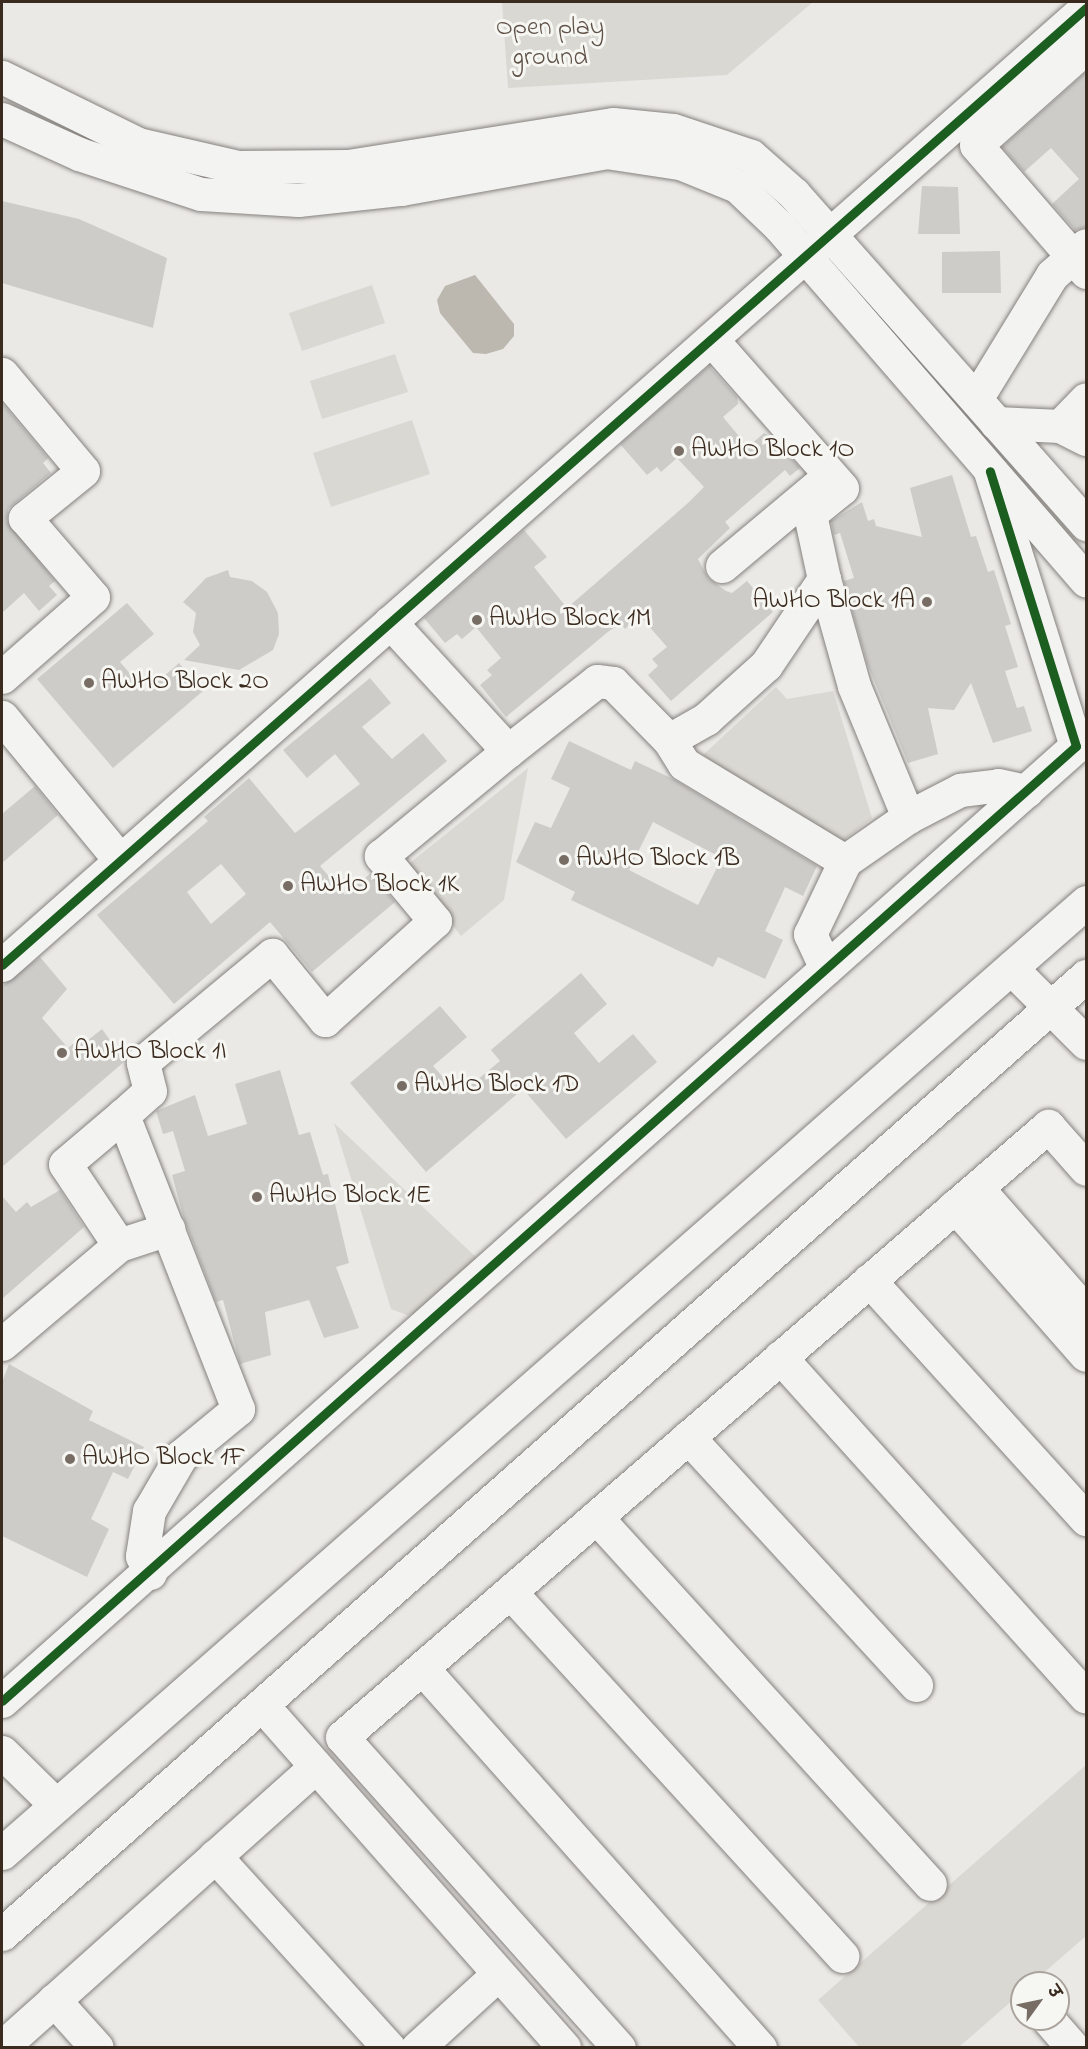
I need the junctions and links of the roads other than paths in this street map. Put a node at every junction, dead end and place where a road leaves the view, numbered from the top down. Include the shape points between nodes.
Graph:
1 (1084, 26) edge
2 (2, 76) edge
3 (2, 119) edge
4 (829, 234) junction
5 (805, 256) junction
6 (1082, 258) edge
7 (711, 339) junction
8 (2, 374) edge
9 (1086, 399) edge
10 (986, 411) junction
11 (1073, 433) edge
12 (990, 471) junction
13 (832, 473) junction
14 (1086, 524) edge
15 (722, 566) dead end
16 (824, 579) junction
17 (1086, 581) edge
18 (390, 622) junction
19 (2, 677) edge
20 (2, 717) edge
21 (669, 740) junction
22 (508, 752) junction
23 (1026, 791) junction
24 (908, 817) junction
25 (120, 860) junction
26 (845, 861) junction
27 (1086, 902) edge
28 (2, 965) edge
29 (1011, 968) junction
30 (826, 969) junction
31 (1086, 976) edge
32 (1050, 1009) junction
33 (1086, 1043) edge
34 (123, 1115) junction
35 (1086, 1169) edge
36 (966, 1197) junction
37 (168, 1229) junction
38 (119, 1245) junction
39 (869, 1280) junction
40 (1086, 1312) edge
41 (2, 1344) edge
42 (1086, 1355) edge
43 (780, 1358) junction
44 (688, 1437) junction
45 (596, 1517) junction
46 (1086, 1519) edge
47 (150, 1573) junction
48 (510, 1592) junction
49 (422, 1668) junction
50 (916, 1685) dead end
51 (1086, 1697) edge
52 (2, 1701) edge
53 (262, 1705) junction
54 (2, 1752) edge
55 (315, 1767) junction
56 (56, 1805) junction
57 (2, 1853) edge
58 (215, 1856) junction
59 (930, 1884) dead end
60 (2, 1934) edge
61 (842, 1956) dead end
62 (498, 1974) junction
63 (54, 2000) junction
64 (1058, 2031) edge
65 (2, 2047) edge
66 (97, 2048) edge
67 (390, 2048) edge
68 (417, 2048) edge
69 (564, 2048) edge
70 (619, 2048) edge
71 (760, 2048) edge
72 (1073, 2048) edge

1 - 4 street
1 - 6 street via 976,145
2 - 4 street via 138,144 238,167 348,166 613,124 673,130 751,156 794,194
3 - 5 street via 78,154 201,194 287,200 401,189 606,152 680,163 737,186
4 - 5 street
4 - 10 street
5 - 7 street
5 - 12 street
6 - 10 street via 1052,275
7 - 13 street
7 - 18 street
8 - 19 street via 83,471 25,518 93,597
9 - 11 street
10 - 11 street
10 - 14 street
12 - 17 street
12 - 23 street via 1076,746
13 - 15 street
13 - 16 street via 842,488 810,514
16 - 21 street via 766,665 706,719
16 - 24 street via 854,686
18 - 22 street
18 - 25 street
20 - 25 street
21 - 22 street via 613,683 597,681
21 - 26 street via 684,764
22 - 34 street via 381,856 435,921 326,1020 272,955 143,1062 150,1091
23 - 24 street via 998,785 960,790
23 - 30 street
24 - 26 street
25 - 28 street
26 - 30 street via 810,934
27 - 29 street
29 - 32 street
29 - 56 street
30 - 47 street
31 - 32 street
32 - 33 street
32 - 53 street
34 - 37 street
34 - 38 street via 64,1164
35 - 36 street via 1048,1126
36 - 39 street
36 - 40 street
36 - 42 street
37 - 38 street
37 - 47 street via 238,1409 181,1456 149,1511 142,1556
38 - 41 street
39 - 43 street
39 - 46 street
43 - 44 street
43 - 51 street
44 - 45 street
44 - 50 street
45 - 48 street
45 - 59 street
47 - 52 street
48 - 49 street
48 - 61 street
49 - 70 street via 342,1737
49 - 71 street
53 - 55 street
53 - 60 street
54 - 56 street
55 - 58 street
55 - 62 street
56 - 57 street
58 - 63 street
58 - 67 street
62 - 68 street
62 - 69 street
63 - 65 street
63 - 66 street
64 - 72 street

